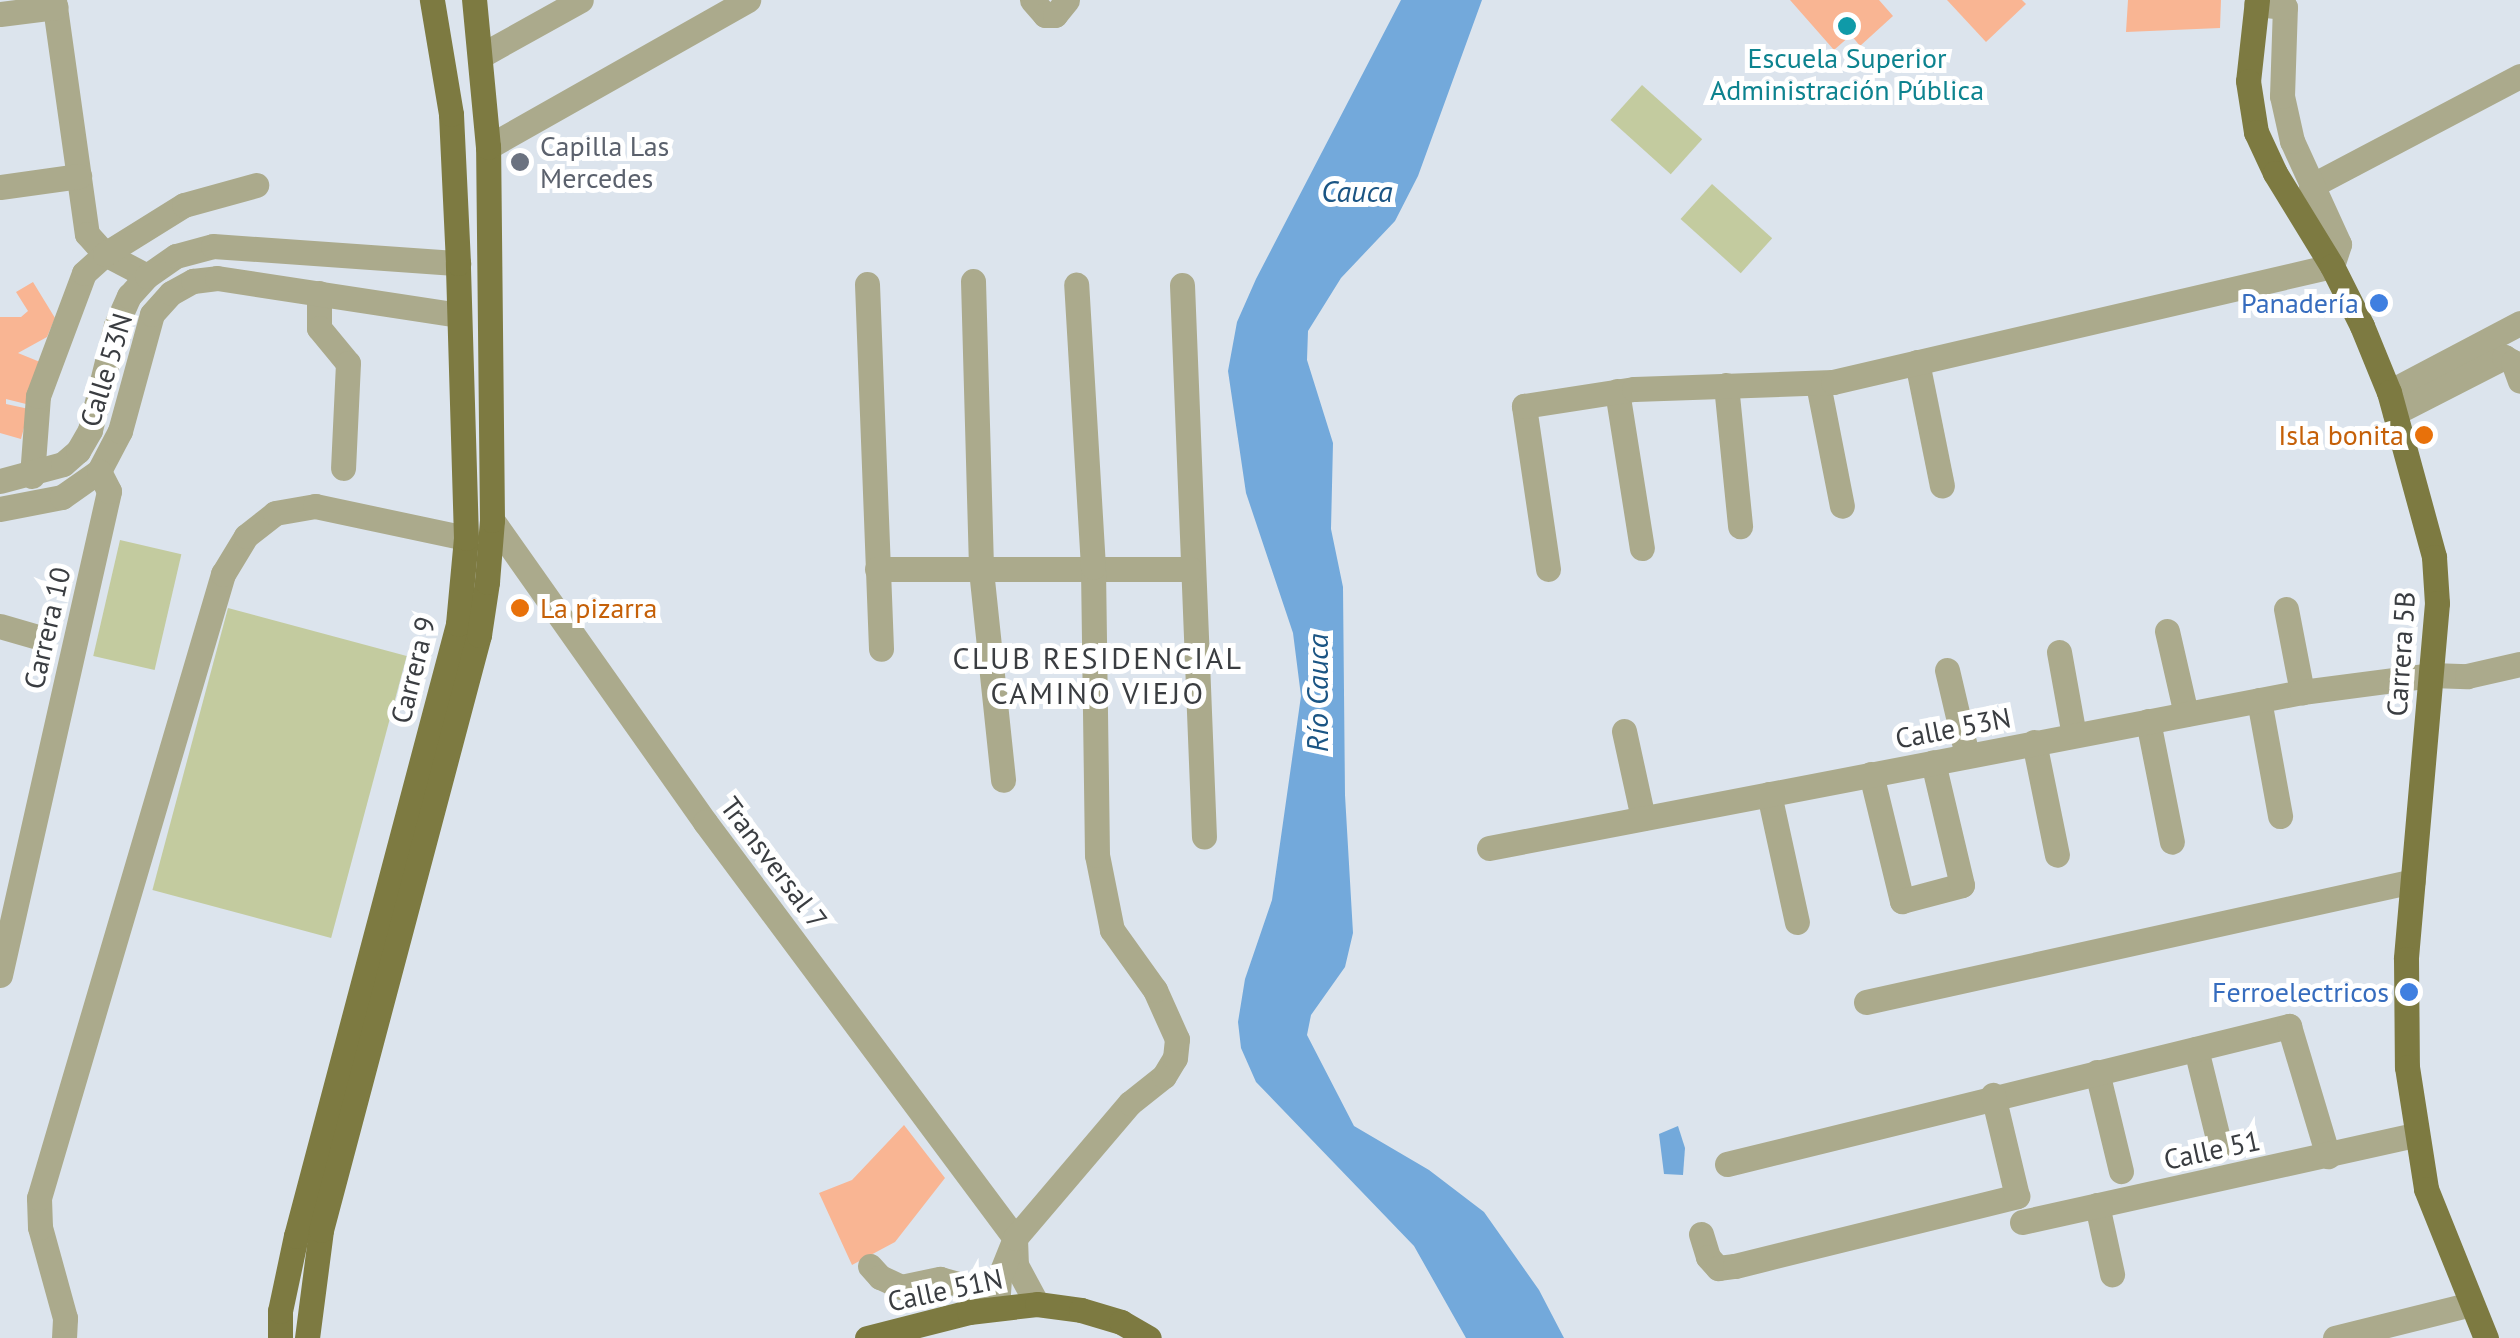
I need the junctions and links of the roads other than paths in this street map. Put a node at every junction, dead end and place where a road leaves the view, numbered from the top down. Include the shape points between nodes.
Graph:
1 (432, 0) edge
2 (474, 0) edge
3 (748, 0) edge
4 (1032, 0) edge
5 (1067, 0) edge
6 (574, 2) edge
7 (2257, 2) edge
8 (55, 4) edge
9 (0, 14) edge
10 (482, 55) junction
11 (2520, 76) edge
12 (488, 146) junction
13 (79, 176) junction
14 (256, 184) dead end
15 (2311, 186) junction
16 (0, 187) edge
17 (105, 254) junction
18 (458, 262) junction
19 (2332, 266) junction
20 (147, 276) junction
21 (973, 281) dead end
22 (867, 284) dead end
23 (1076, 284) dead end
24 (1182, 285) dead end
25 (320, 293) junction
26 (458, 315) junction
27 (2520, 323) edge
28 (1917, 362) junction
29 (2520, 381) edge
30 (1726, 384) junction
31 (1818, 384) junction
32 (1617, 392) junction
33 (2392, 403) junction
34 (344, 468) dead end
35 (99, 471) junction
36 (32, 476) junction
37 (0, 482) edge
38 (1942, 486) dead end
39 (1842, 506) dead end
40 (0, 508) edge
41 (492, 520) junction
42 (1740, 526) dead end
43 (466, 538) junction
44 (1642, 548) dead end
45 (1094, 567) junction
46 (878, 569) junction
47 (1190, 569) junction
48 (981, 570) junction
49 (1548, 570) dead end
50 (2286, 609) dead end
51 (0, 626) edge
52 (2167, 631) dead end
53 (41, 638) dead end
54 (881, 649) dead end
55 (2059, 652) dead end
56 (2520, 664) edge
57 (1946, 670) dead end
58 (2430, 675) junction
59 (2302, 692) junction
60 (2259, 700) junction
61 (2186, 714) junction
62 (2148, 722) junction
63 (1624, 731) dead end
64 (2074, 735) junction
65 (2034, 742) junction
66 (1967, 756) junction
67 (1933, 762) junction
68 (1871, 774) junction
69 (1003, 780) dead end
70 (1768, 794) junction
71 (2280, 816) dead end
72 (1643, 818) junction
73 (1204, 837) dead end
74 (2172, 842) dead end
75 (1489, 848) dead end
76 (2057, 855) dead end
77 (2413, 881) junction
78 (1798, 922) dead end
79 (0, 975) edge
80 (1866, 1002) dead end
81 (2196, 1049) junction
82 (2097, 1072) junction
83 (1993, 1096) junction
84 (2414, 1136) junction
85 (2220, 1147) dead end
86 (2328, 1156) junction
87 (1727, 1164) dead end
88 (2121, 1170) dead end
89 (2098, 1205) junction
90 (2022, 1222) dead end
91 (1701, 1234) dead end
92 (1015, 1238) junction
93 (870, 1266) dead end
94 (2112, 1274) dead end
95 (997, 1301) junction
96 (1037, 1304) junction
97 (2471, 1304) junction
98 (64, 1338) edge
99 (280, 1338) edge
100 (307, 1338) edge
101 (867, 1338) edge
102 (1149, 1338) edge
103 (2335, 1338) edge
104 (2486, 1338) edge

1 - 18 main road, Carrera 9 via 451,114
2 - 10 main road, Carrera 9
3 - 12 street
4 - 5 street via 1045,16 1055,15
6 - 10 street
7 - 15 street via 2286,7 2282,96
7 - 19 main road, Carrera 5B via 2248,81 2256,132 2274,174
8 - 9 street
8 - 13 street
10 - 12 main road, Carrera 9
11 - 15 street
12 - 41 main road, Carrera 9
13 - 16 street
13 - 17 street via 87,234
14 - 17 street via 184,205
15 - 19 street via 2339,244
17 - 20 street
17 - 36 street via 74,292 43,380
18 - 20 street, Calle 53N via 213,246 176,256
18 - 26 main road, Carrera 9
19 - 28 street
19 - 33 main road, Carrera 5B
20 - 36 street, Calle 53N via 116,325 90,430 63,464
21 - 48 street
22 - 46 street
23 - 45 street
24 - 47 street
25 - 26 street, Calle 53N
25 - 34 street via 319,328 348,363
25 - 35 street, Calle 53N via 217,278 171,293 142,338 120,431
26 - 43 main road, Carrera 9
27 - 33 street
28 - 31 street
28 - 38 street
29 - 33 street via 2504,358
30 - 31 street
30 - 32 street
30 - 42 street
31 - 39 street
32 - 44 street
32 - 49 street via 1522,410
33 - 58 main road, Carrera 5B via 2434,557 2438,603
35 - 40 street, Calle 53N via 62,497
35 - 79 street, Carrera 10 via 109,491
36 - 37 street, Calle 53N
41 - 92 street, Transversal 7 via 705,822
41 - 100 main road, Carrera 9 via 479,635 320,1230
43 - 98 street via 315,506 275,513 246,536 223,574 39,1198
43 - 99 main road, Carrera 9 via 458,624 296,1236
45 - 47 street
45 - 48 street
45 - 92 street via 1096,855 1112,930 1155,990 1177,1039 1176,1058
46 - 48 street
46 - 54 street
47 - 73 street
48 - 69 street
50 - 59 street
51 - 53 street
52 - 61 street
55 - 64 street
56 - 58 street, Calle 53N via 2467,676
57 - 66 street
58 - 59 street, Calle 53N
58 - 77 main road, Carrera 5B
59 - 60 street, Calle 53N
60 - 61 street, Calle 53N
60 - 71 street
61 - 62 street, Calle 53N
62 - 64 street, Calle 53N
62 - 74 street
63 - 72 street
64 - 65 street, Calle 53N
65 - 66 street, Calle 53N
65 - 76 street
66 - 67 street, Calle 53N
67 - 68 street, Calle 53N
67 - 68 street via 1962,886 1902,901
68 - 70 street, Calle 53N
70 - 72 street, Calle 53N
70 - 78 street
72 - 75 street, Calle 53N
77 - 80 street
77 - 84 main road, Carrera 5B via 2404,1009
81 - 82 street
81 - 85 street
81 - 86 street via 2289,1026
82 - 83 street
82 - 88 street
83 - 87 street
83 - 91 street via 2017,1196 1735,1266 1718,1268
84 - 86 street, Calle 51
84 - 97 main road, Carrera 5B via 2426,1189
86 - 89 street, Calle 51
89 - 90 street, Calle 51
89 - 94 street
92 - 95 street
92 - 96 street via 1016,1265
93 - 95 street via 902,1287 940,1279
95 - 96 main road, Calle 51N
95 - 101 main road, Calle 51N
96 - 102 main road, Calle 51N via 1108,1318
97 - 103 street
97 - 104 main road, Carrera 5B

